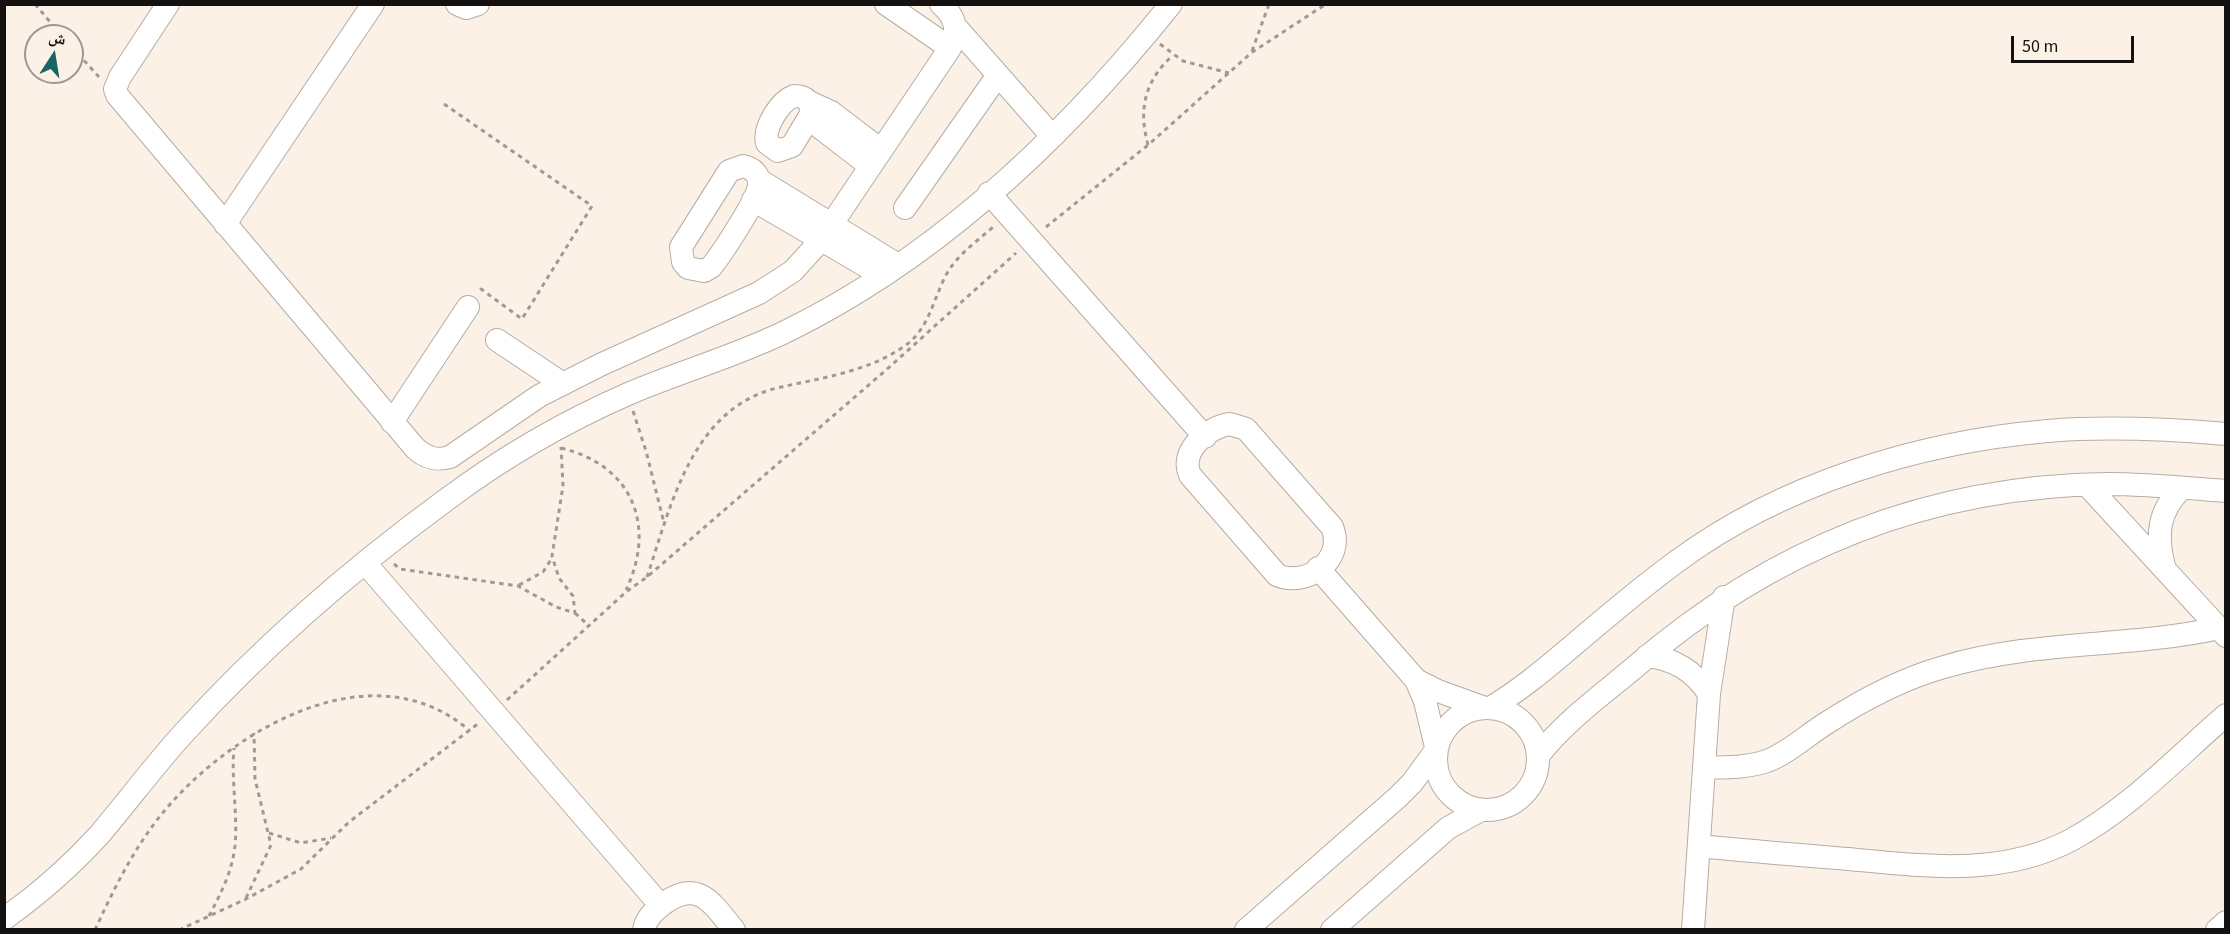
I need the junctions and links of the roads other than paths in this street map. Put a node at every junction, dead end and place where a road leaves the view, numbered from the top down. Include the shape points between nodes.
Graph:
1 (168, 4) edge
2 (373, 4) edge
3 (457, 4) edge
4 (478, 4) edge
5 (886, 4) edge
6 (942, 4) edge
7 (1171, 4) edge
8 (956, 26) junction
9 (950, 48) junction
10 (998, 75) junction
11 (809, 111) dead end
12 (1051, 135) junction
13 (876, 158) junction
14 (756, 190) dead end
15 (989, 193) junction
16 (905, 208) dead end
17 (225, 224) junction
18 (827, 232) junction
19 (890, 271) junction
20 (468, 307) road end
21 (497, 340) dead end
22 (562, 384) junction
23 (392, 422) junction
24 (2226, 434) edge
25 (1205, 437) junction
26 (2087, 485) junction
27 (2182, 488) junction
28 (2226, 491) edge
29 (374, 557) junction
30 (2164, 566) junction
31 (1318, 568) junction
32 (1724, 597) junction
33 (2222, 632) edge
34 (1647, 656) junction
35 (1416, 680) junction
36 (1709, 694) junction
37 (1487, 708) junction
38 (2226, 715) edge
39 (1436, 749) junction
40 (1538, 756) junction
41 (1704, 768) junction
42 (1480, 810) junction
43 (1699, 846) junction
44 (661, 906) junction
45 (4, 919) edge
46 (2226, 922) edge
47 (644, 930) edge
48 (734, 930) edge
49 (1246, 930) edge
50 (1332, 930) edge
51 (1693, 930) edge
52 (2217, 930) edge

1 - 17 street via 115,89 120,101
2 - 17 street
3 - 4 street via 466,8
5 - 9 street
6 - 8 street
7 - 12 street
8 - 9 street
8 - 10 street
9 - 13 street
10 - 12 street
10 - 16 street
11 - 13 street via 831,111
12 - 15 street
13 - 18 street
14 - 18 street
15 - 19 street
15 - 25 street
17 - 23 street
18 - 19 street
18 - 22 street via 793,271 759,293
19 - 29 street via 785,332 627,394 557,440 455,493
20 - 23 street
21 - 22 street
22 - 23 street via 510,414 450,457 422,455
24 - 37 street via 2112,428 2049,431 1976,440 1859,470 1796,494 1677,561 1519,690
25 - 31 street via 1189,452 1187,468 1234,526 1277,575 1296,580
25 - 31 street via 1222,425 1246,429 1312,503 1332,527 1336,543 1330,559
26 - 27 street
26 - 30 street
26 - 32 street via 1993,494 1881,522 1816,548
27 - 28 street
27 - 30 street via 2161,518 2158,543
29 - 44 street via 493,712
29 - 45 street via 251,663 181,736 71,864
30 - 33 street
31 - 35 street
32 - 34 street
32 - 36 street
33 - 41 street via 2058,646 1970,660 1877,694 1766,761
34 - 36 street via 1683,667
34 - 40 street via 1559,732
35 - 37 street
35 - 39 street
36 - 41 street
37 - 39 street via 1468,711 1454,719
37 - 40 street via 1508,712 1523,723 1534,738
38 - 43 street via 2098,823 2069,841 2021,858 1971,867 1921,866
39 - 42 street via 1437,771 1446,790 1461,803
39 - 49 street via 1398,797
40 - 42 street via 1537,771 1522,796 1510,805
41 - 43 street
42 - 50 street via 1448,828
43 - 51 street
44 - 47 street via 647,919
44 - 48 street via 678,894 698,894 707,898
46 - 52 street

